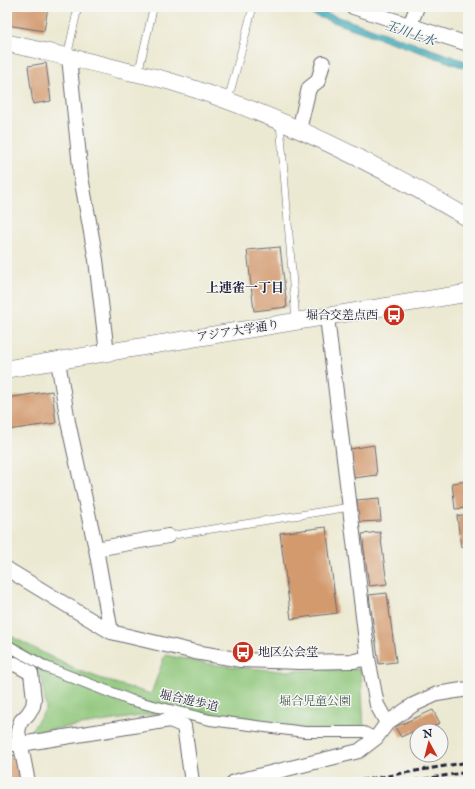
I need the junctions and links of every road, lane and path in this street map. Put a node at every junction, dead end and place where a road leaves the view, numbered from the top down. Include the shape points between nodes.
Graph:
1 (78, 7) edge
2 (253, 7) edge
3 (353, 7) edge
4 (417, 7) edge
5 (154, 8) dead end
6 (410, 25) junction
7 (7, 43) edge
8 (468, 44) edge
9 (69, 57) junction
10 (323, 63) dead end
11 (138, 74) junction
12 (228, 100) junction
13 (280, 121) junction
14 (299, 130) junction
15 (468, 218) edge
16 (468, 293) edge
17 (327, 317) junction
18 (296, 322) junction
19 (107, 353) junction
20 (58, 361) junction
21 (7, 369) edge
22 (350, 507) junction
23 (168, 536) joint
24 (96, 549) junction
25 (7, 569) edge
26 (111, 632) junction
27 (7, 645) edge
28 (368, 658) junction
29 (7, 665) edge
30 (468, 689) edge
31 (387, 723) junction
32 (376, 738) junction
33 (14, 744) edge
34 (28, 782) edge
35 (192, 782) edge
36 (234, 782) edge

1 - 9 lane
2 - 12 lane
3 - 6 street
4 - 6 street
5 - 11 lane
6 - 8 street
7 - 9 street
9 - 11 street
9 - 19 street via 81,177 96,260
10 - 14 street via 318,81 309,88
11 - 12 street
12 - 13 street
13 - 14 street
13 - 18 lane
14 - 15 street via 420,190
16 - 17 street, アジア大学通り
17 - 18 street, アジア大学通り
17 - 22 street
18 - 19 street, アジア大学通り
19 - 20 street, アジア大学通り
20 - 21 street, アジア大学通り
20 - 24 street via 68,422
22 - 23 lane
22 - 28 street
23 - 24 street
24 - 26 street
25 - 26 street
26 - 28 street via 241,660 300,662 354,661
27 - 32 street, 堀合遊歩道 via 46,667 130,700 210,720 305,732 364,732
28 - 31 street via 377,705
29 - 33 street via 15,664 31,673 34,699 33,706 21,721
30 - 31 street via 437,694 413,705
31 - 32 street
32 - 36 street via 359,751
33 - 34 street
33 - 35 street via 170,720 184,726

